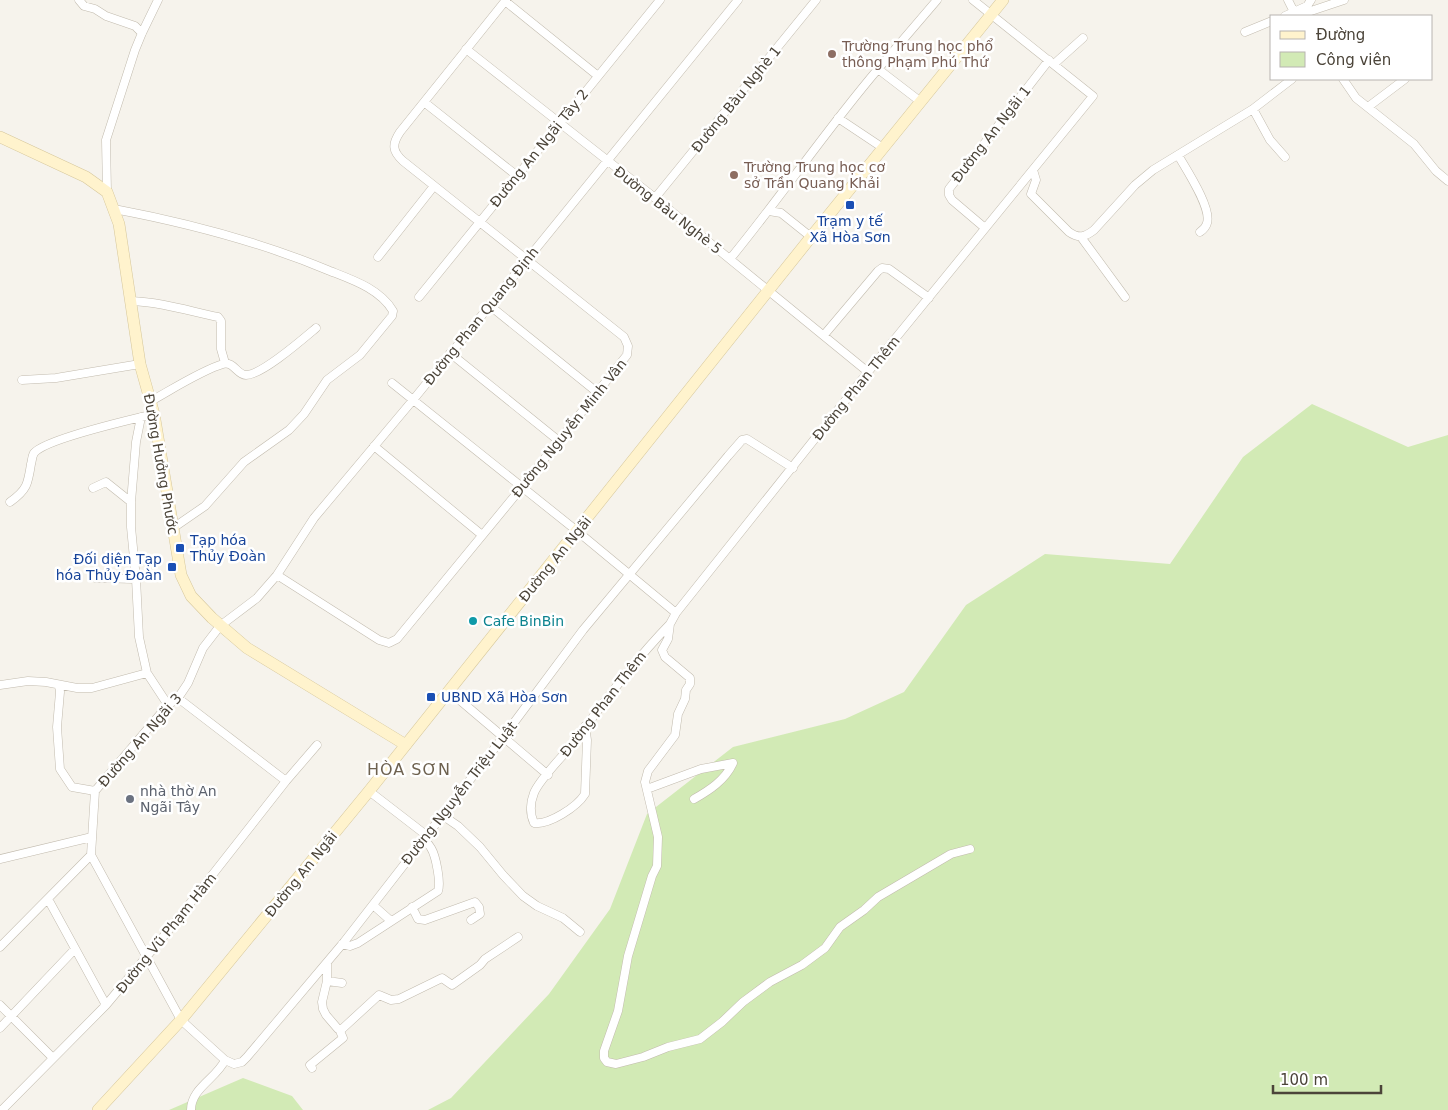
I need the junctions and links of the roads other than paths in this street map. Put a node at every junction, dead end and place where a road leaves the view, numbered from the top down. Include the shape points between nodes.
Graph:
1 (79, 0) edge
2 (158, 0) edge
3 (506, 0) edge
4 (660, 0) edge
5 (738, 0) edge
6 (816, 0) edge
7 (937, 0) edge
8 (973, 0) edge
9 (1003, 0) edge
10 (1288, 0) edge
11 (1311, 0) edge
12 (1344, 0) edge
13 (991, 15) junction
14 (1295, 15) edge
15 (1270, 22) edge
16 (1245, 32) dead end
17 (142, 33) junction
18 (1083, 38) dead end
19 (466, 49) junction
20 (1052, 62) junction
21 (878, 69) junction
22 (598, 76) junction
23 (1291, 80) edge
24 (1344, 80) edge
25 (1404, 80) edge
26 (424, 102) junction
27 (921, 102) junction
28 (1368, 107) junction
29 (1253, 110) junction
30 (838, 118) junction
31 (559, 124) junction
32 (0, 137) edge
33 (883, 148) junction
34 (1178, 155) junction
35 (1284, 157) dead end
36 (607, 161) junction
37 (1033, 170) junction
38 (516, 175) junction
39 (1448, 181) edge
40 (1020, 185) junction
41 (434, 186) junction
42 (107, 192) junction
43 (1031, 194) junction
44 (655, 198) junction
45 (114, 209) junction
46 (769, 211) junction
47 (480, 223) junction
48 (985, 228) junction
49 (1200, 232) dead end
50 (811, 237) junction
51 (1081, 237) junction
52 (378, 257) dead end
53 (730, 259) junction
54 (527, 260) junction
55 (769, 291) junction
56 (419, 297) dead end
57 (1125, 297) dead end
58 (929, 298) junction
59 (131, 301) junction
60 (489, 305) junction
61 (316, 328) dead end
62 (824, 335) junction
63 (450, 353) junction
64 (225, 363) junction
65 (140, 364) junction
66 (868, 372) junction
67 (22, 380) dead end
68 (392, 383) dead end
69 (598, 393) junction
70 (412, 400) junction
71 (151, 401) junction
72 (154, 414) junction
73 (141, 417) junction
74 (559, 441) junction
75 (374, 446) junction
76 (793, 468) junction
77 (522, 487) junction
78 (94, 488) dead end
79 (10, 502) dead end
80 (130, 502) junction
81 (173, 528) junction
82 (577, 531) junction
83 (482, 535) junction
84 (631, 574) junction
85 (277, 575) junction
86 (95, 578) dead end
87 (136, 579) junction
88 (676, 613) junction
89 (670, 624) junction
90 (220, 626) junction
91 (147, 673) junction
92 (0, 685) edge
93 (59, 685) junction
94 (449, 691) junction
95 (178, 698) junction
96 (168, 705) junction
97 (585, 726) junction
98 (504, 736) junction
99 (317, 745) dead end
100 (406, 745) junction
101 (548, 775) junction
102 (286, 781) junction
103 (647, 788) junction
104 (369, 791) junction
105 (95, 792) junction
106 (694, 799) dead end
107 (442, 814) junction
108 (92, 837) junction
109 (424, 837) junction
110 (970, 849) dead end
111 (91, 855) junction
112 (0, 859) edge
113 (48, 899) junction
114 (373, 905) junction
115 (412, 907) junction
116 (471, 920) dead end
117 (391, 921) junction
118 (580, 932) dead end
119 (518, 937) dead end
120 (342, 944) junction
121 (0, 947) edge
122 (75, 950) junction
123 (146, 957) junction
124 (327, 963) junction
125 (327, 981) junction
126 (342, 983) dead end
127 (0, 1005) edge
128 (106, 1006) junction
129 (11, 1016) junction
130 (181, 1020) junction
131 (0, 1028) edge
132 (342, 1029) junction
133 (53, 1058) junction
134 (225, 1060) junction
135 (312, 1068) dead end
136 (2, 1110) edge
137 (98, 1110) edge
138 (191, 1110) edge

1 - 17 street via 84,6 135,26
2 - 17 street
3 - 19 street
3 - 22 street
4 - 22 street, Đường An Ngãi Tây 2
5 - 36 street, Đường Phan Quang Định
6 - 44 street, Đường Bàu Nghè 1
7 - 21 street
8 - 13 street, Đường Phan Thêm
9 - 13 main road, Đường An Ngãi
10 - 14 street
11 - 14 street
12 - 14 street
13 - 20 street, Đường Phan Thêm
13 - 27 main road, Đường An Ngãi
15 - 16 street
17 - 42 street via 106,140
18 - 20 street
19 - 26 street
19 - 31 street, Đường Bàu Nghè 5
20 - 37 street, Đường Phan Thêm via 1093,96
20 - 48 street, Đường An Ngãi 1 via 949,189 952,200
21 - 27 street
21 - 30 street
22 - 31 street, Đường An Ngãi Tây 2
23 - 29 street
24 - 28 street via 1356,98
25 - 28 street
26 - 38 street
26 - 41 street, Đường Nguyễn Minh Vân via 396,138 394,148 398,156
27 - 33 main road, Đường An Ngãi
28 - 39 street via 1414,144
29 - 34 street
29 - 35 street
30 - 33 street
30 - 46 street
31 - 36 street, Đường Bàu Nghè 5
31 - 38 street, Đường An Ngãi Tây 2
32 - 42 main road via 86,177
33 - 50 main road, Đường An Ngãi
34 - 49 street via 1200,194 1207,214 1207,225
34 - 51 street via 1134,185 1094,230
36 - 44 street, Đường Bàu Nghè 5
36 - 54 street, Đường Phan Quang Định
37 - 40 street, Đường Phan Thêm
37 - 43 street via 1036,180
38 - 47 street, Đường An Ngãi Tây 2
40 - 43 street
40 - 48 street, Đường Phan Thêm
41 - 47 street, Đường Nguyễn Minh Vân
41 - 52 street
42 - 45 main road, Đường Hưởng Phước
43 - 51 street via 1069,232
44 - 53 street, Đường Bàu Nghè 5
45 - 59 main road, Đường Hưởng Phước
45 - 81 street via 189,225 306,260 370,288 393,311 360,355 327,380 289,430 244,462 205,506
46 - 50 street via 781,214
46 - 53 street
47 - 54 street, Đường Nguyễn Minh Vân
47 - 56 street, Đường An Ngãi Tây 2
48 - 58 street, Đường Phan Thêm
50 - 55 main road, Đường An Ngãi
51 - 57 street
53 - 55 street, Đường Bàu Nghè 5
54 - 60 street, Đường Phan Quang Định
54 - 69 street, Đường Nguyễn Minh Vân via 624,337 628,346 627,356
55 - 62 street, Đường Bàu Nghè 5
55 - 82 main road, Đường An Ngãi
58 - 62 street via 882,268
58 - 66 street, Đường Phan Thêm
59 - 64 street via 158,303 218,317 222,324 221,349
59 - 65 main road, Đường Hưởng Phước
60 - 63 street, Đường Phan Quang Định
60 - 69 street
61 - 64 street via 280,358 250,374 242,374 230,363
62 - 66 street, Đường Bàu Nghè 5
63 - 70 street, Đường Phan Quang Định
63 - 74 street
64 - 71 street
65 - 67 street via 56,378
65 - 71 main road, Đường Hưởng Phước
66 - 76 street, Đường Phan Thêm
68 - 70 street
69 - 74 street, Đường Nguyễn Minh Vân
70 - 75 street, Đường Phan Quang Định
70 - 77 street
71 - 72 main road, Đường Hưởng Phước
72 - 73 street
72 - 81 main road, Đường Hưởng Phước
73 - 79 street via 67,437 39,449 33,454 26,487
73 - 80 street
74 - 77 street, Đường Nguyễn Minh Vân
75 - 83 street
75 - 85 street, Đường Phan Quang Định via 314,518
76 - 84 street, Đường Nguyễn Triệu Luật via 747,439 742,440
76 - 88 street, Đường Phan Thêm
77 - 82 street
77 - 83 street, Đường Nguyễn Minh Vân
78 - 80 street via 106,482
80 - 87 street
81 - 90 main road, Đường Hưởng Phước via 187,589
82 - 84 street
82 - 94 main road, Đường An Ngãi
83 - 85 street, Đường Nguyễn Minh Vân via 397,639 388,643
84 - 88 street
84 - 98 street, Đường Nguyễn Triệu Luật via 583,630
85 - 90 street, Đường Phan Quang Định via 257,598
86 - 87 street
87 - 91 street via 139,637
88 - 89 street, Đường Phan Thêm
89 - 97 street, Đường Phan Thêm via 624,675
89 - 103 street via 668,640 662,650 665,658 690,678 690,684 678,714 675,735 648,771
90 - 95 street, Đường An Ngãi 3 via 203,648
90 - 100 main road, Đường Hưởng Phước via 247,648
91 - 93 street via 92,688
91 - 96 street
92 - 93 street via 28,681
93 - 105 street via 60,769 72,787
94 - 98 street
94 - 100 main road, Đường An Ngãi
95 - 96 street, Đường An Ngãi 3
95 - 102 street
96 - 105 street, Đường An Ngãi 3
97 - 101 street, Đường Phan Thêm
97 - 101 street, Đường Phan Thêm via 588,740 585,794 580,802 548,822 534,823 530,815 534,794
98 - 101 street
98 - 107 street, Đường Nguyễn Triệu Luật
99 - 102 street, Đường Vũ Phạm Hàm
100 - 104 main road, Đường An Ngãi
102 - 123 street, Đường Vũ Phạm Hàm
103 - 106 street via 701,769 733,763 719,782
103 - 110 street via 658,836 657,866 628,956 618,1011 604,1051 607,1062 616,1064 700,1039 742,1002 825,948 840,927 878,897 951,854
104 - 109 street
104 - 130 main road, Đường An Ngãi
105 - 108 street, Đường An Ngãi 3
107 - 109 street, Đường Nguyễn Triệu Luật
107 - 118 street via 480,847 523,896 563,918
108 - 111 street, Đường An Ngãi 3
108 - 112 street
109 - 114 street, Đường Nguyễn Triệu Luật
109 - 115 street via 433,852 439,889
111 - 113 street
111 - 123 street
113 - 121 street
113 - 122 street
114 - 117 street
114 - 120 street, Đường Nguyễn Triệu Luật
115 - 116 street via 418,919 425,920 476,902 480,914
115 - 117 street
117 - 120 street via 355,944
119 - 132 street via 452,985 442,978 400,999 391,1000 379,995
120 - 124 street, Đường Nguyễn Triệu Luật
122 - 128 street
122 - 129 street
123 - 128 street, Đường Vũ Phạm Hàm
123 - 130 street
124 - 125 street
124 - 134 street, Đường Nguyễn Triệu Luật via 242,1062 234,1064
125 - 126 street
125 - 132 street via 323,1009 338,1029
127 - 129 street
128 - 133 street, Đường Vũ Phạm Hàm
129 - 131 street
129 - 133 street
130 - 134 street
130 - 137 main road, Đường An Ngãi
132 - 135 street via 344,1038 310,1065
133 - 136 street, Đường Vũ Phạm Hàm
134 - 138 street via 194,1096

